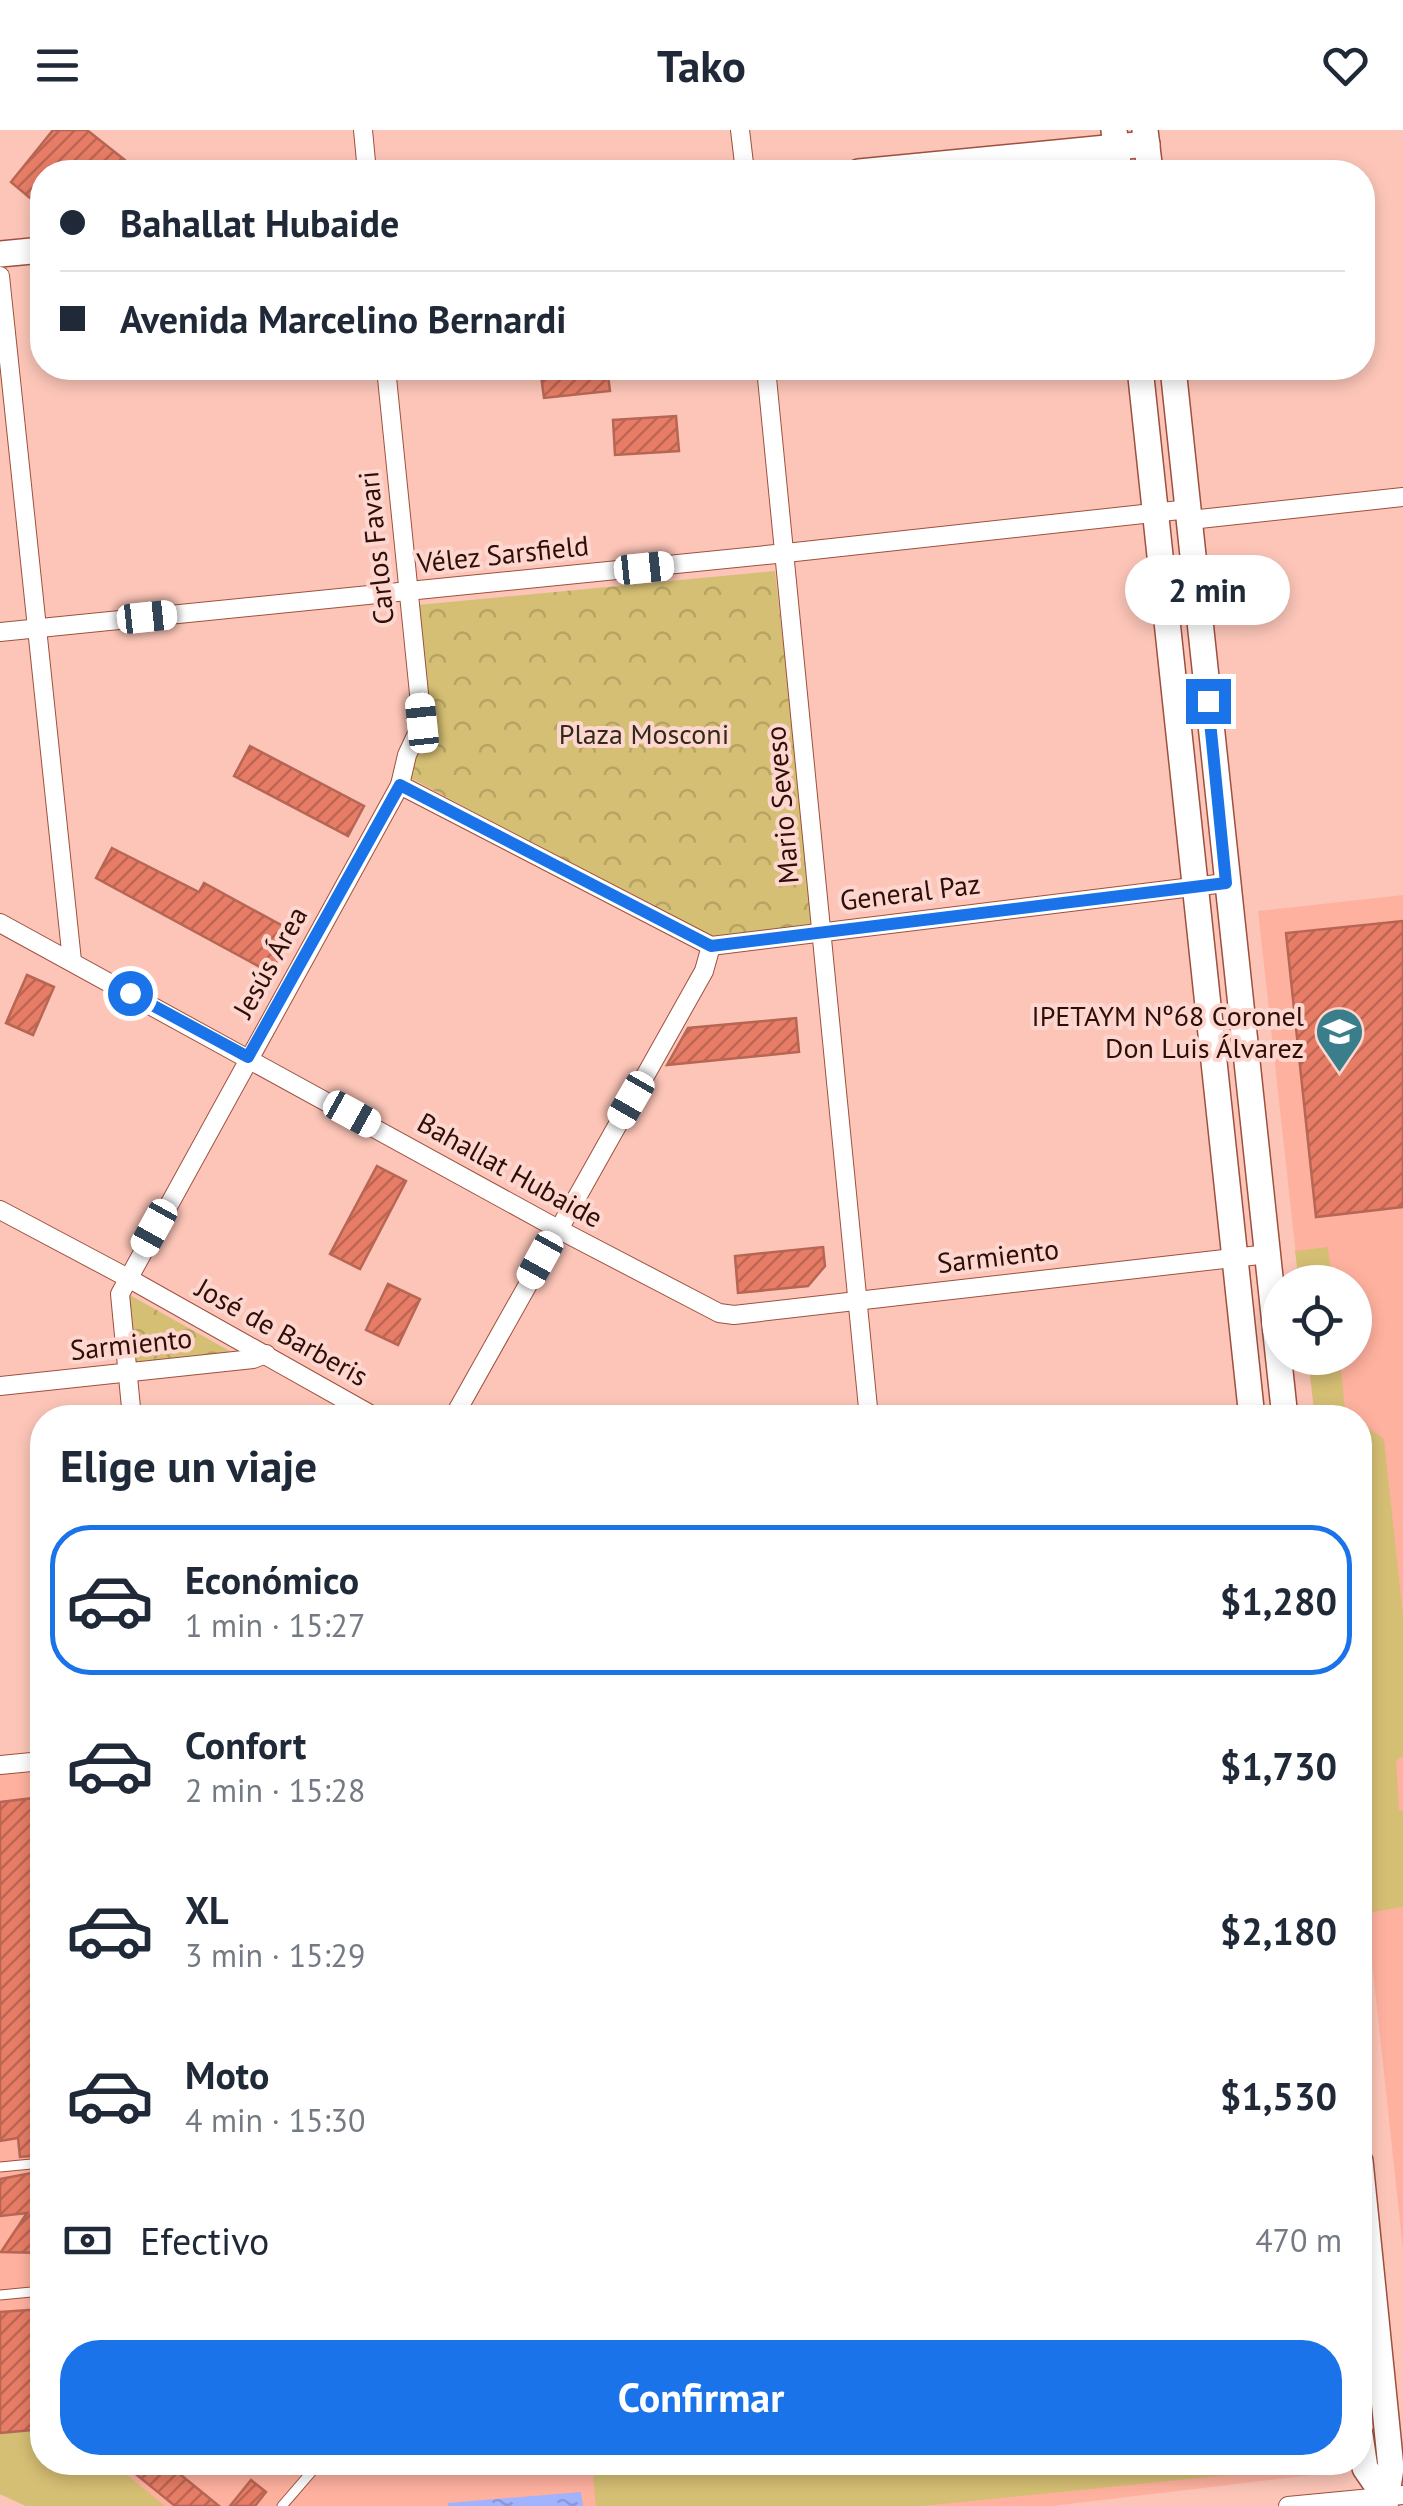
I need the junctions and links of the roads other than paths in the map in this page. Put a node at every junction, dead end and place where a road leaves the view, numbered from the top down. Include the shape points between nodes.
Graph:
1 (362, 130) edge
2 (740, 130) edge
3 (1146, 137) edge
4 (1116, 150) edge
5 (366, 160) edge
6 (744, 160) edge
7 (999, 160) edge
8 (30, 251) edge
9 (0, 254) edge
10 (0, 276) edge
11 (387, 380) edge
12 (767, 380) edge
13 (1141, 380) edge
14 (1174, 380) edge
15 (1403, 498) edge
16 (1155, 514) junction
17 (1190, 514) junction
18 (786, 554) junction
19 (407, 591) junction
20 (36, 628) junction
21 (0, 632) edge
22 (422, 723) joint
23 (400, 785) junction
24 (1226, 883) junction
25 (1195, 886) junction
26 (0, 923) edge
27 (822, 930) junction
28 (711, 946) junction
29 (72, 961) junction
30 (248, 1057) junction
31 (0, 1210) edge
32 (558, 1229) junction
33 (1268, 1254) junction
34 (1235, 1256) junction
35 (128, 1278) junction
36 (857, 1300) junction
37 (734, 1315) joint
38 (266, 1354) junction
39 (128, 1373) junction
40 (0, 1386) edge
41 (131, 1405) edge
42 (354, 1405) edge
43 (461, 1405) edge
44 (868, 1405) edge
45 (1251, 1405) edge
46 (1284, 1405) edge
47 (30, 1762) edge
48 (0, 1765) edge
49 (30, 2163) edge
50 (0, 2167) edge
51 (30, 2292) edge
52 (0, 2296) edge
53 (1372, 2321) edge
54 (309, 2475) edge
55 (1371, 2475) edge
56 (1391, 2499) edge
57 (282, 2506) edge
58 (1288, 2506) edge

1 - 5 street
2 - 6 street
3 - 4 main road
4 - 7 main road
8 - 9 main road
10 - 20 street
11 - 19 street, Carlos Favari
12 - 18 street, Mario Seveso
13 - 16 main road
14 - 17 main road
15 - 17 street, Vélez Sarsfield
16 - 17 street, Vélez Sarsfield
16 - 18 street, Vélez Sarsfield
16 - 25 main road
17 - 24 main road
18 - 19 street, Vélez Sarsfield
18 - 27 street, Mario Seveso
19 - 20 street, Vélez Sarsfield
19 - 22 street, Carlos Favari
20 - 21 street, Vélez Sarsfield
20 - 29 street
22 - 23 street, Jesús Área
23 - 28 street
23 - 30 street, Jesús Área
24 - 25 street, General Paz
24 - 33 main road
25 - 27 street, General Paz
25 - 34 main road
26 - 29 street, Bahallat Hubaide
27 - 28 street, General Paz
27 - 36 street, Mario Seveso
28 - 32 street via 704,970
29 - 30 street, Bahallat Hubaide
30 - 32 street, Bahallat Hubaide
30 - 35 street, Jesús Área
31 - 35 street, José de Barberis
32 - 37 street, Bahallat Hubaide
32 - 43 street
33 - 34 street, Sarmiento
33 - 46 main road
34 - 36 street, Sarmiento
34 - 45 main road
35 - 38 street, José de Barberis
35 - 39 street via 120,1302
36 - 37 street, Sarmiento
36 - 44 street, Mario Seveso
38 - 39 street, Sarmiento
38 - 42 street, José de Barberis
39 - 40 street, Sarmiento
39 - 41 street
47 - 48 street
49 - 50 lane
51 - 52 lane
53 - 56 main road
54 - 57 lane
55 - 56 main road
56 - 58 street

